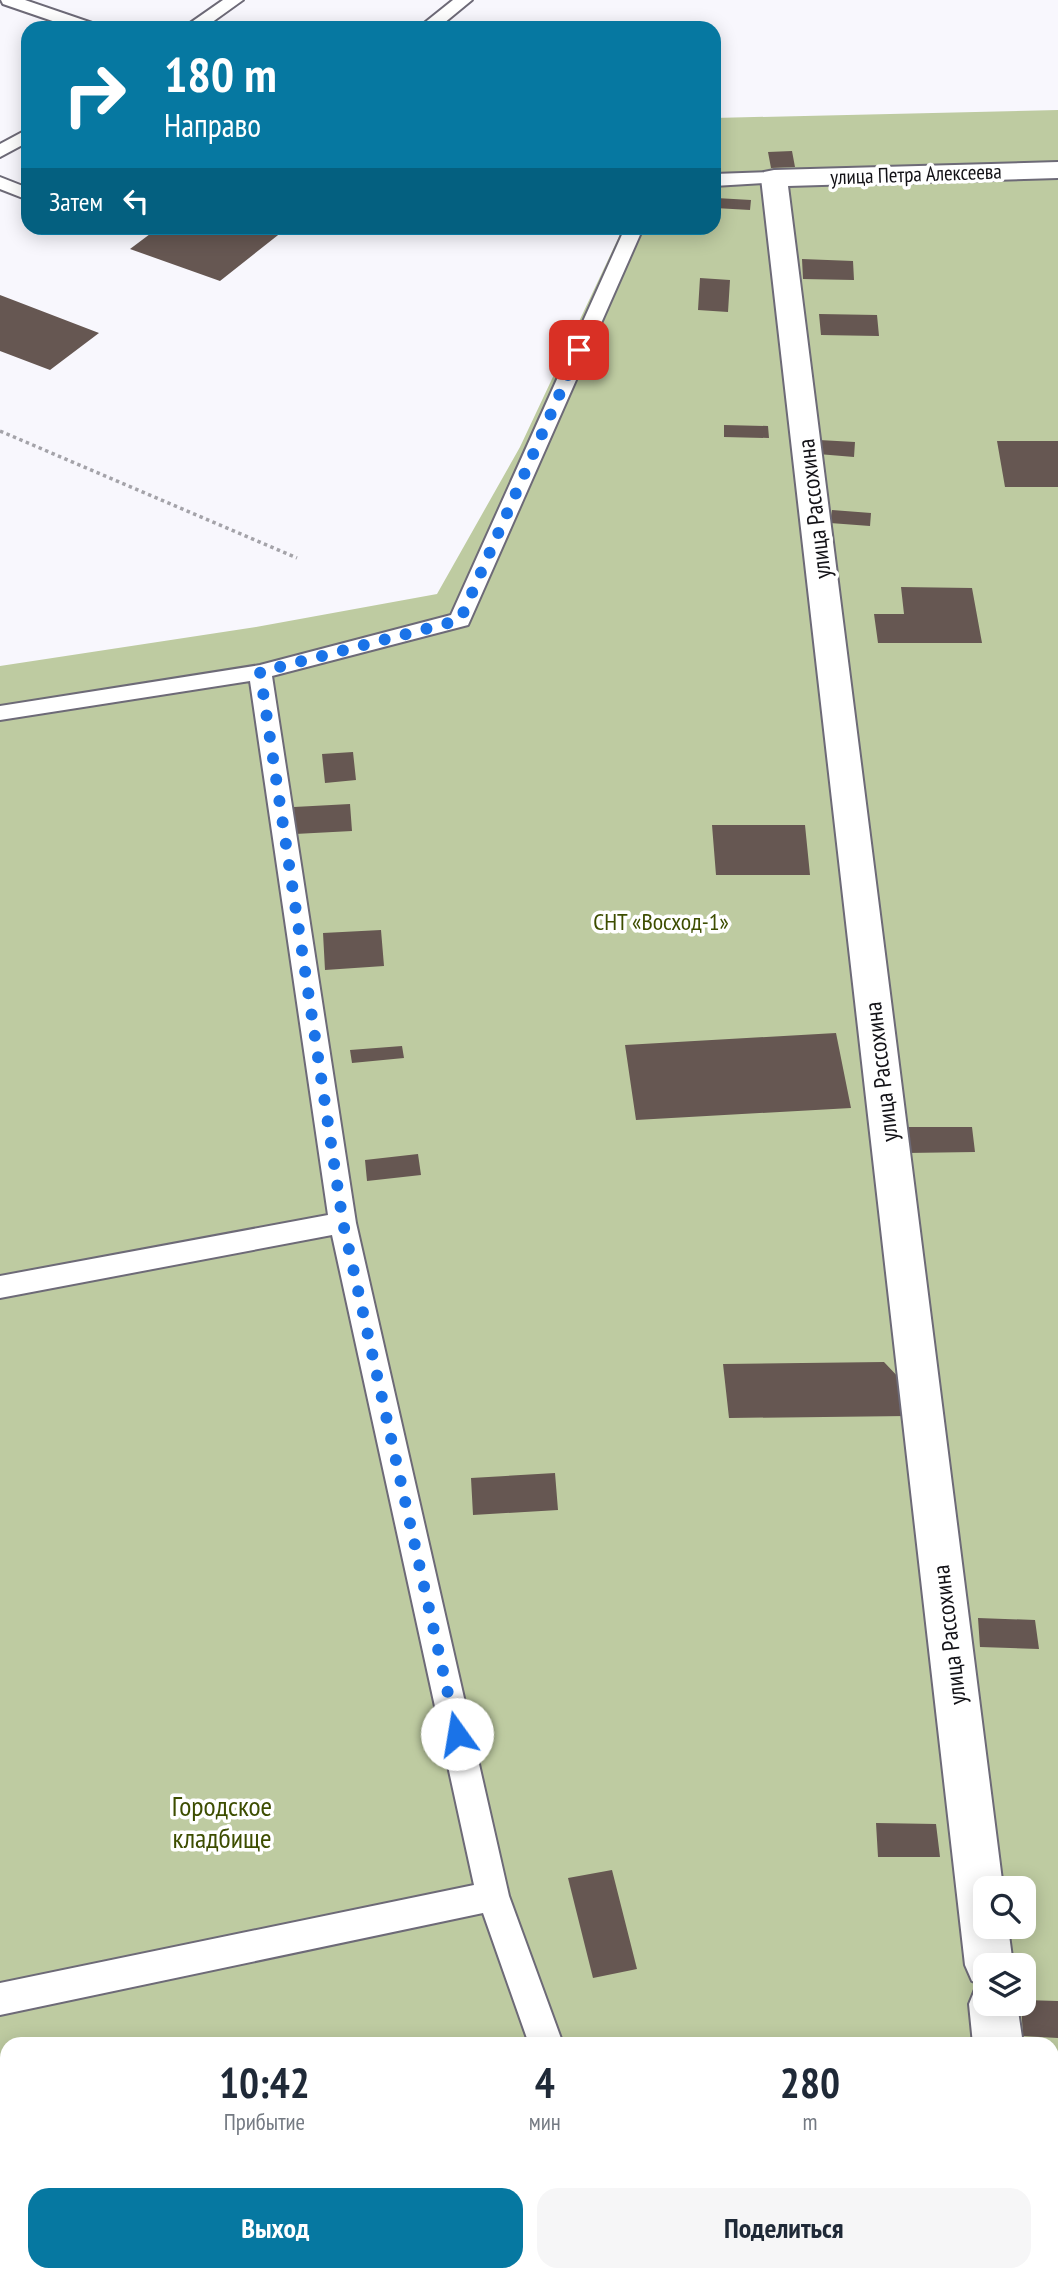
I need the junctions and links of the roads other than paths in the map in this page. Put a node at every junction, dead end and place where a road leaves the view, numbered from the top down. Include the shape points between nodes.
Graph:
1 (9, 0) edge
2 (235, 0) edge
3 (464, 0) edge
4 (69, 21) edge
5 (203, 21) edge
6 (437, 21) edge
7 (21, 138) edge
8 (0, 152) edge
9 (1058, 170) edge
10 (774, 178) junction
11 (721, 180) edge
12 (0, 183) edge
13 (21, 191) edge
14 (631, 235) edge
15 (260, 672) junction
16 (0, 713) edge
17 (343, 1223) junction
18 (0, 1287) edge
19 (493, 1896) junction
20 (988, 1953) edge
21 (0, 1999) edge
22 (994, 2016) edge
23 (544, 2037) edge
24 (997, 2037) edge

1 - 4 lane
2 - 5 lane
3 - 6 lane
7 - 8 lane
9 - 10 street, улица Петра Алексеева
10 - 11 lane
10 - 20 street, улица Рассохина
12 - 13 lane
14 - 15 lane via 460,620
15 - 16 lane
15 - 17 lane
17 - 18 lane
17 - 19 lane
19 - 21 lane
19 - 23 lane
22 - 24 street

